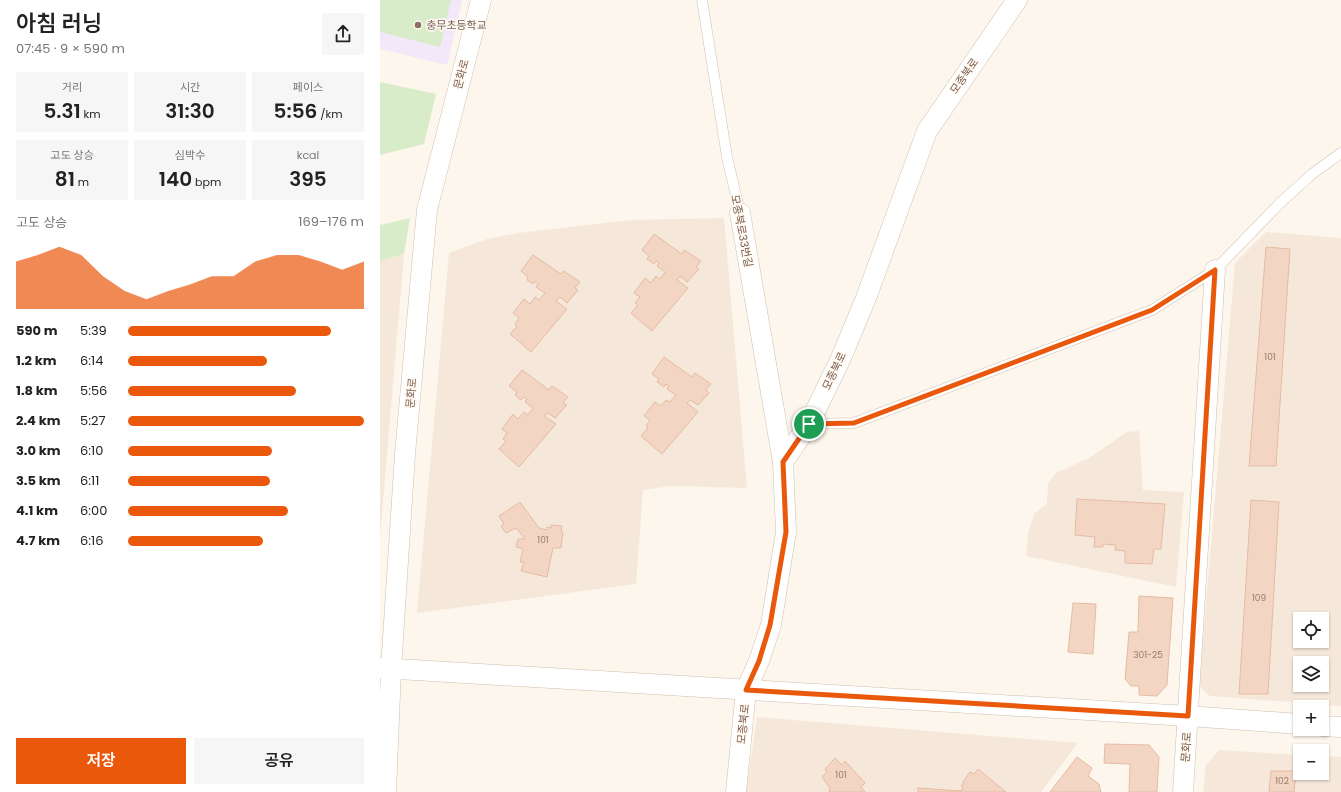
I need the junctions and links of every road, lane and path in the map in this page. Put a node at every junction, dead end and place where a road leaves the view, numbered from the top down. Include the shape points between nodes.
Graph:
1 (481, 0) edge
2 (702, 0) edge
3 (1017, 0) edge
4 (1341, 153) edge
5 (740, 213) joint
6 (1215, 270) junction
7 (809, 424) junction
8 (783, 462) junction
9 (385, 668) edge
10 (746, 690) junction
11 (1188, 716) junction
12 (1293, 724) edge
13 (1329, 726) edge
14 (1341, 727) edge
15 (386, 792) edge
16 (736, 792) edge
17 (1183, 792) edge

1 - 9 street, 문화로 via 427,210
2 - 5 lane, 모종북로33번길 via 727,157
3 - 7 street, 모종북로 via 927,131 866,298
4 - 6 lane via 1312,174 1280,203
5 - 8 street, 모종북로33번길
6 - 7 lane via 1152,310 899,406 854,423
6 - 11 street, 문화로
7 - 8 street, 모종북로
8 - 10 street, 모종북로 via 786,532 770,625 759,661
9 - 10 street
9 - 15 street, 문화로
10 - 11 street
10 - 16 street, 모종북로
11 - 12 street
11 - 17 street, 문화로
13 - 14 street

